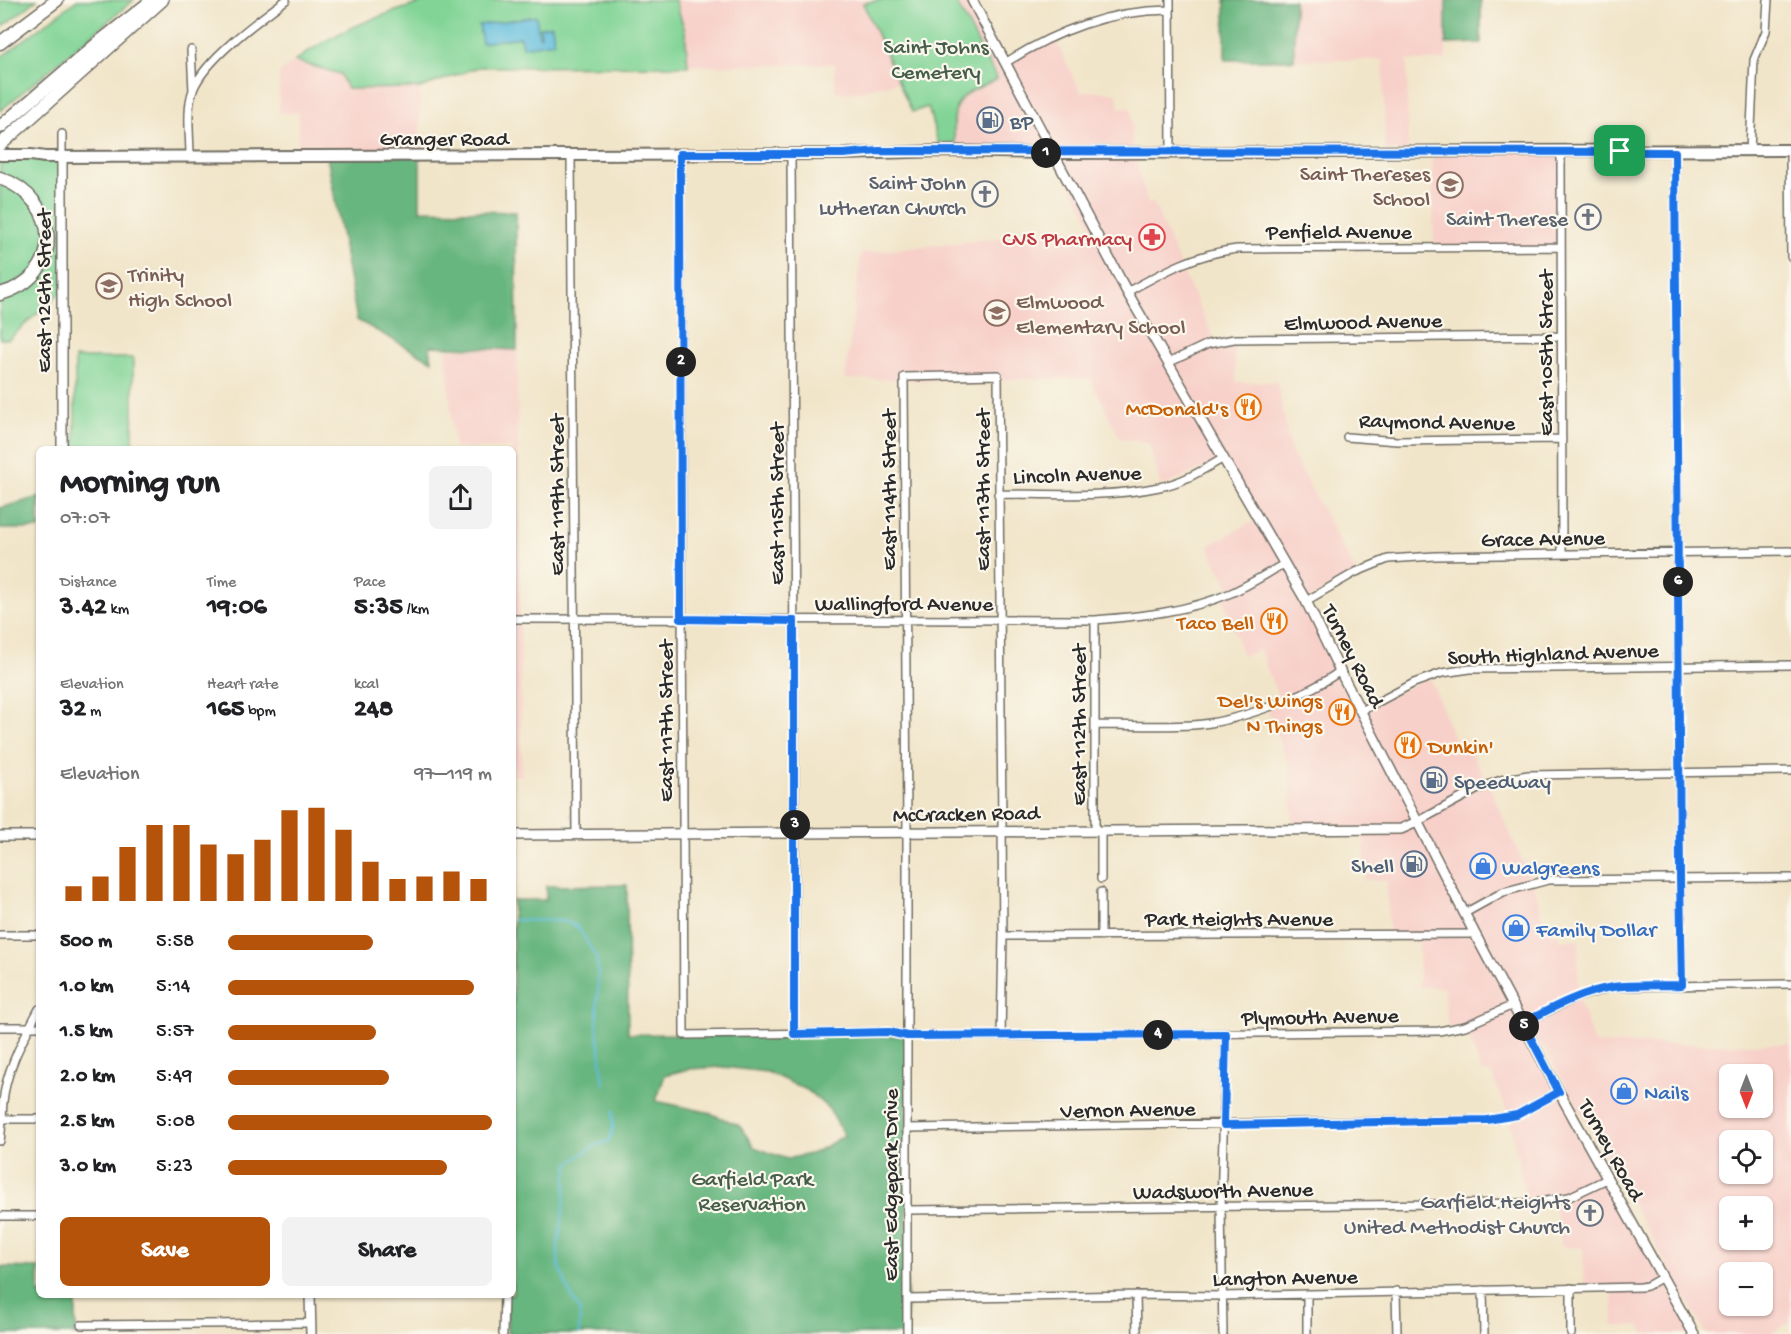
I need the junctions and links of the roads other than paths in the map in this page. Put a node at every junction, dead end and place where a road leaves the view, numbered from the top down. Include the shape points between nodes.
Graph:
1 (57, 0) edge
2 (153, 0) edge
3 (162, 0) edge
4 (286, 0) edge
5 (972, 0) edge
6 (1170, 0) edge
7 (1768, 0) edge
8 (1170, 10) junction
9 (0, 43) edge
10 (191, 50) dead end
11 (1005, 63) junction
12 (193, 91) junction
13 (0, 127) edge
14 (62, 134) dead end
15 (0, 145) edge
16 (1791, 150) edge
17 (1171, 151) junction
18 (1750, 151) junction
19 (1561, 152) junction
20 (1675, 152) junction
21 (1054, 153) junction
22 (680, 154) junction
23 (791, 154) junction
24 (0, 155) edge
25 (571, 155) junction
26 (190, 156) junction
27 (45, 157) junction
28 (62, 157) junction
29 (0, 161) edge
30 (0, 178) edge
31 (1561, 247) junction
32 (1791, 257) edge
33 (1128, 292) junction
34 (0, 294) edge
35 (1561, 336) junction
36 (1170, 362) junction
37 (904, 377) joint
38 (1347, 437) dead end
39 (1562, 439) junction
40 (62, 446) edge
41 (1222, 459) junction
42 (998, 494) junction
43 (1791, 551) edge
44 (1678, 553) junction
45 (1562, 554) junction
46 (1284, 564) junction
47 (1306, 601) junction
48 (516, 619) edge
49 (574, 619) junction
50 (681, 619) junction
51 (906, 620) junction
52 (1000, 620) junction
53 (1095, 620) junction
54 (794, 621) junction
55 (1791, 665) edge
56 (1678, 666) junction
57 (1340, 671) junction
58 (1361, 711) junction
59 (1095, 725) junction
60 (1680, 771) junction
61 (1791, 771) edge
62 (1417, 822) junction
63 (1001, 831) junction
64 (1098, 831) junction
65 (907, 832) junction
66 (795, 833) junction
67 (516, 835) edge
68 (576, 835) junction
69 (683, 835) junction
70 (0, 836) edge
71 (36, 836) edge
72 (1680, 878) junction
73 (1791, 878) edge
74 (1101, 879) dead end
75 (1101, 892) dead end
76 (1465, 913) junction
77 (1475, 934) junction
78 (0, 935) edge
79 (36, 935) edge
80 (1003, 936) junction
81 (1101, 936) junction
82 (1791, 984) edge
83 (1682, 985) junction
84 (1513, 1005) junction
85 (36, 1015) edge
86 (1523, 1023) junction
87 (0, 1027) edge
88 (30, 1027) junction
89 (36, 1027) edge
90 (794, 1034) junction
91 (1226, 1034) junction
92 (684, 1035) joint
93 (907, 1036) junction
94 (1001, 1036) junction
95 (1559, 1092) junction
96 (1, 1119) edge
97 (36, 1119) edge
98 (1224, 1125) junction
99 (907, 1128) junction
100 (0, 1140) edge
101 (1607, 1179) junction
102 (1221, 1207) junction
103 (907, 1210) junction
104 (0, 1216) edge
105 (36, 1216) edge
106 (1661, 1278) junction
107 (1571, 1288) junction
108 (1484, 1290) junction
109 (1396, 1291) junction
110 (1307, 1294) junction
111 (1136, 1295) junction
112 (1222, 1296) junction
113 (310, 1298) edge
114 (504, 1298) edge
115 (907, 1299) junction
116 (311, 1323) junction
117 (81, 1325) dead end
118 (311, 1334) edge
119 (503, 1334) edge
120 (907, 1334) edge
121 (1137, 1334) edge
122 (1223, 1334) edge
123 (1307, 1334) edge
124 (1397, 1334) edge
125 (1484, 1334) edge
126 (1571, 1334) edge
127 (1694, 1334) edge

1 - 9 highway
2 - 13 highway
3 - 15 highway
4 - 12 street via 211,64
5 - 11 main road, Turney Road
6 - 8 street
7 - 18 street via 1766,31 1754,60
8 - 11 street via 1115,15 1081,24
8 - 17 street
10 - 12 street
11 - 21 main road, Turney Road
12 - 26 street
14 - 28 street, East 126th Street
16 - 18 main road, Granger Road
16 - 32 street
17 - 19 main road, Granger Road
17 - 21 main road, Granger Road
18 - 20 main road, Granger Road
19 - 20 main road, Granger Road
19 - 31 street, East 105th Street
20 - 44 street
21 - 23 main road, Granger Road
21 - 33 main road, Turney Road
22 - 23 main road, Granger Road
22 - 25 main road, Granger Road
22 - 50 street, East 117th Street
23 - 54 street, East 115th Street
24 - 27 main road, Granger Road
25 - 26 main road, Granger Road
25 - 49 street, East 119th Street
26 - 28 main road, Granger Road
27 - 28 main road, Granger Road
27 - 29 main road, Granger Road
28 - 40 main road, East 126th Street
30 - 34 highway via 31,197 42,213 47,234 45,253 36,272 20,286
31 - 33 street, Penfield Avenue via 1237,249 1212,252 1180,263
31 - 35 street, East 105th Street
33 - 36 main road, Turney Road
35 - 36 street, Elmwood Avenue via 1234,339 1208,344
35 - 39 street, East 105th Street
36 - 41 main road, Turney Road
37 - 42 street, East 113th Street via 998,375
37 - 51 street, East 114th Street
38 - 39 street, Raymond Avenue via 1397,441
39 - 45 street, East 105th Street
41 - 42 street, Lincoln Avenue via 1193,476 1151,489 1119,494
41 - 46 main road, Turney Road
42 - 52 street, East 113th Street
43 - 44 street, Grace Avenue
44 - 45 street, Grace Avenue
44 - 56 street
45 - 47 street, Grace Avenue via 1388,559 1356,572
46 - 47 main road, Turney Road
46 - 53 street, Wallingford Avenue via 1231,593 1188,608
47 - 57 main road, Turney Road
48 - 49 street, Wallingford Avenue
49 - 50 street, Wallingford Avenue
49 - 68 street, East 119th Street
50 - 54 street, Wallingford Avenue
50 - 69 street, East 117th Street
51 - 52 street, Wallingford Avenue
51 - 54 street, Wallingford Avenue
51 - 65 street, East 114th Street
52 - 53 street, Wallingford Avenue
52 - 63 street, East 113th Street
53 - 59 street, East 112th Street
54 - 66 street, East 115th Street
55 - 56 street, South Highland Avenue
56 - 58 street, South Highland Avenue via 1470,669 1414,683
56 - 60 street
57 - 58 main road, Turney Road
57 - 59 street via 1298,694 1242,716 1194,725
58 - 62 main road, Turney Road
59 - 64 street, East 112th Street
60 - 61 street
60 - 62 street via 1528,775 1501,780
60 - 72 street
62 - 64 main road, McCracken Road via 1401,829
62 - 76 main road, Turney Road
63 - 64 main road, McCracken Road
63 - 65 main road, McCracken Road
63 - 80 street, East 113th Street
64 - 74 street, East 112th Street
65 - 66 main road, McCracken Road
65 - 93 street, East 114th Street
66 - 69 main road, McCracken Road
66 - 90 street, East 115th Street
67 - 68 main road, McCracken Road
68 - 69 main road, McCracken Road
69 - 92 street, East 117th Street
70 - 71 main road
72 - 73 street
72 - 76 street via 1548,880 1503,892
72 - 83 street
75 - 81 street
76 - 77 main road, Turney Road
77 - 81 street, Park Heights Avenue
77 - 84 main road, Turney Road
78 - 79 street
80 - 81 street, Park Heights Avenue
80 - 94 street, East 113th Street
82 - 83 street
83 - 86 street via 1598,990
84 - 86 main road, Turney Road
84 - 91 street, Plymouth Avenue via 1465,1026 1439,1031
85 - 88 street
86 - 95 main road, Turney Road
87 - 88 street
88 - 89 street
88 - 96 street via 8,1078
90 - 92 street, Plymouth Avenue
90 - 93 street, Plymouth Avenue via 889,1032
91 - 94 street, Plymouth Avenue
91 - 98 street
93 - 94 street, Plymouth Avenue
93 - 99 street, East Edgepark Drive
95 - 98 street, Vernon Avenue via 1517,1115 1487,1120
95 - 101 main road, Turney Road
96 - 97 street
96 - 100 street
98 - 99 street, Vernon Avenue
98 - 102 street
99 - 103 street, East Edgepark Drive
101 - 102 street, Wadsworth Avenue via 1569,1197 1535,1203
101 - 106 main road, Turney Road
102 - 103 street, Wadsworth Avenue
102 - 112 street
103 - 115 street, East Edgepark Drive
104 - 105 street
106 - 107 street, Langton Avenue via 1641,1287
106 - 127 main road, Turney Road
107 - 108 street, Langton Avenue
107 - 126 street
108 - 109 street, Langton Avenue
108 - 125 street
109 - 110 street, Langton Avenue
109 - 124 street
110 - 112 street, Langton Avenue
110 - 123 street
111 - 112 street, Langton Avenue
111 - 115 street, Langton Avenue
111 - 121 street
112 - 122 street
113 - 116 main road
114 - 119 street
115 - 120 street, East Edgepark Drive
116 - 117 street
116 - 118 main road

